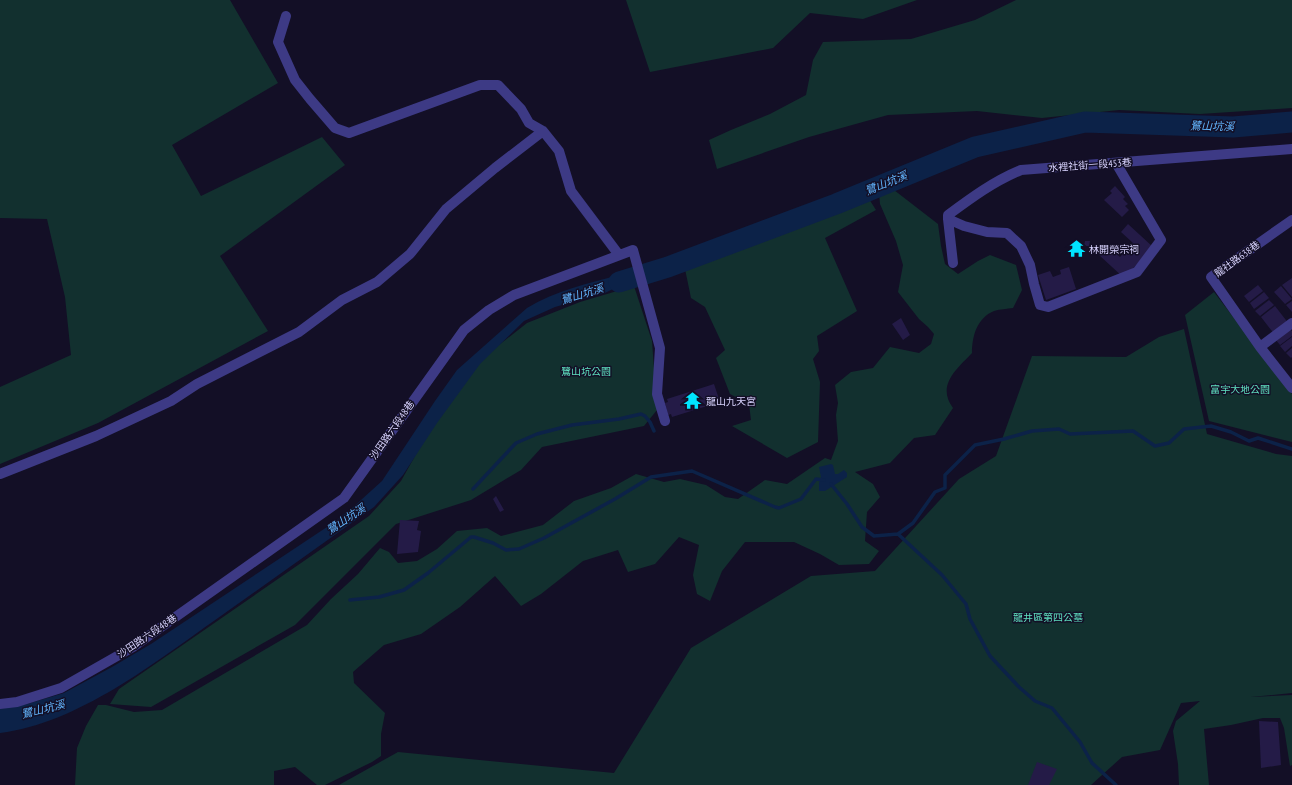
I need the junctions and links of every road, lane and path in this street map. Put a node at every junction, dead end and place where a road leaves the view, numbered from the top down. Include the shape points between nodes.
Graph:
1 (286, 16) dead end
2 (543, 131) junction
3 (1292, 149) edge
4 (1116, 163) junction
5 (948, 219) junction
6 (1292, 220) edge
7 (619, 255) junction
8 (953, 262) dead end
9 (1292, 323) edge
10 (1260, 347) junction
11 (1292, 388) edge
12 (665, 421) dead end
13 (0, 474) edge
14 (0, 704) edge

1 - 2 street via 278,42 295,80 335,128 349,133 480,85 498,85 521,109 529,123
2 - 7 street via 559,151 571,190
2 - 13 street via 446,209 410,254 377,282 342,300 299,332 197,384 171,401 96,436
3 - 4 street, 水裡社街一段453巷
4 - 5 street, 水裡社街一段453巷 via 1021,170 1005,176 979,192 948,215
4 - 5 street via 1162,240 1137,272 1048,307 1040,305 1030,265 1021,246 1007,233 987,232
5 - 8 street
6 - 10 street, 龍社路638巷 via 1211,278
7 - 12 street, 沙田路六段48巷 via 633,250 645,292 660,348 657,394
7 - 14 street, 沙田路六段48巷 via 514,295 489,310 464,330 344,498 133,647 61,688 17,702
9 - 10 street
10 - 11 street

